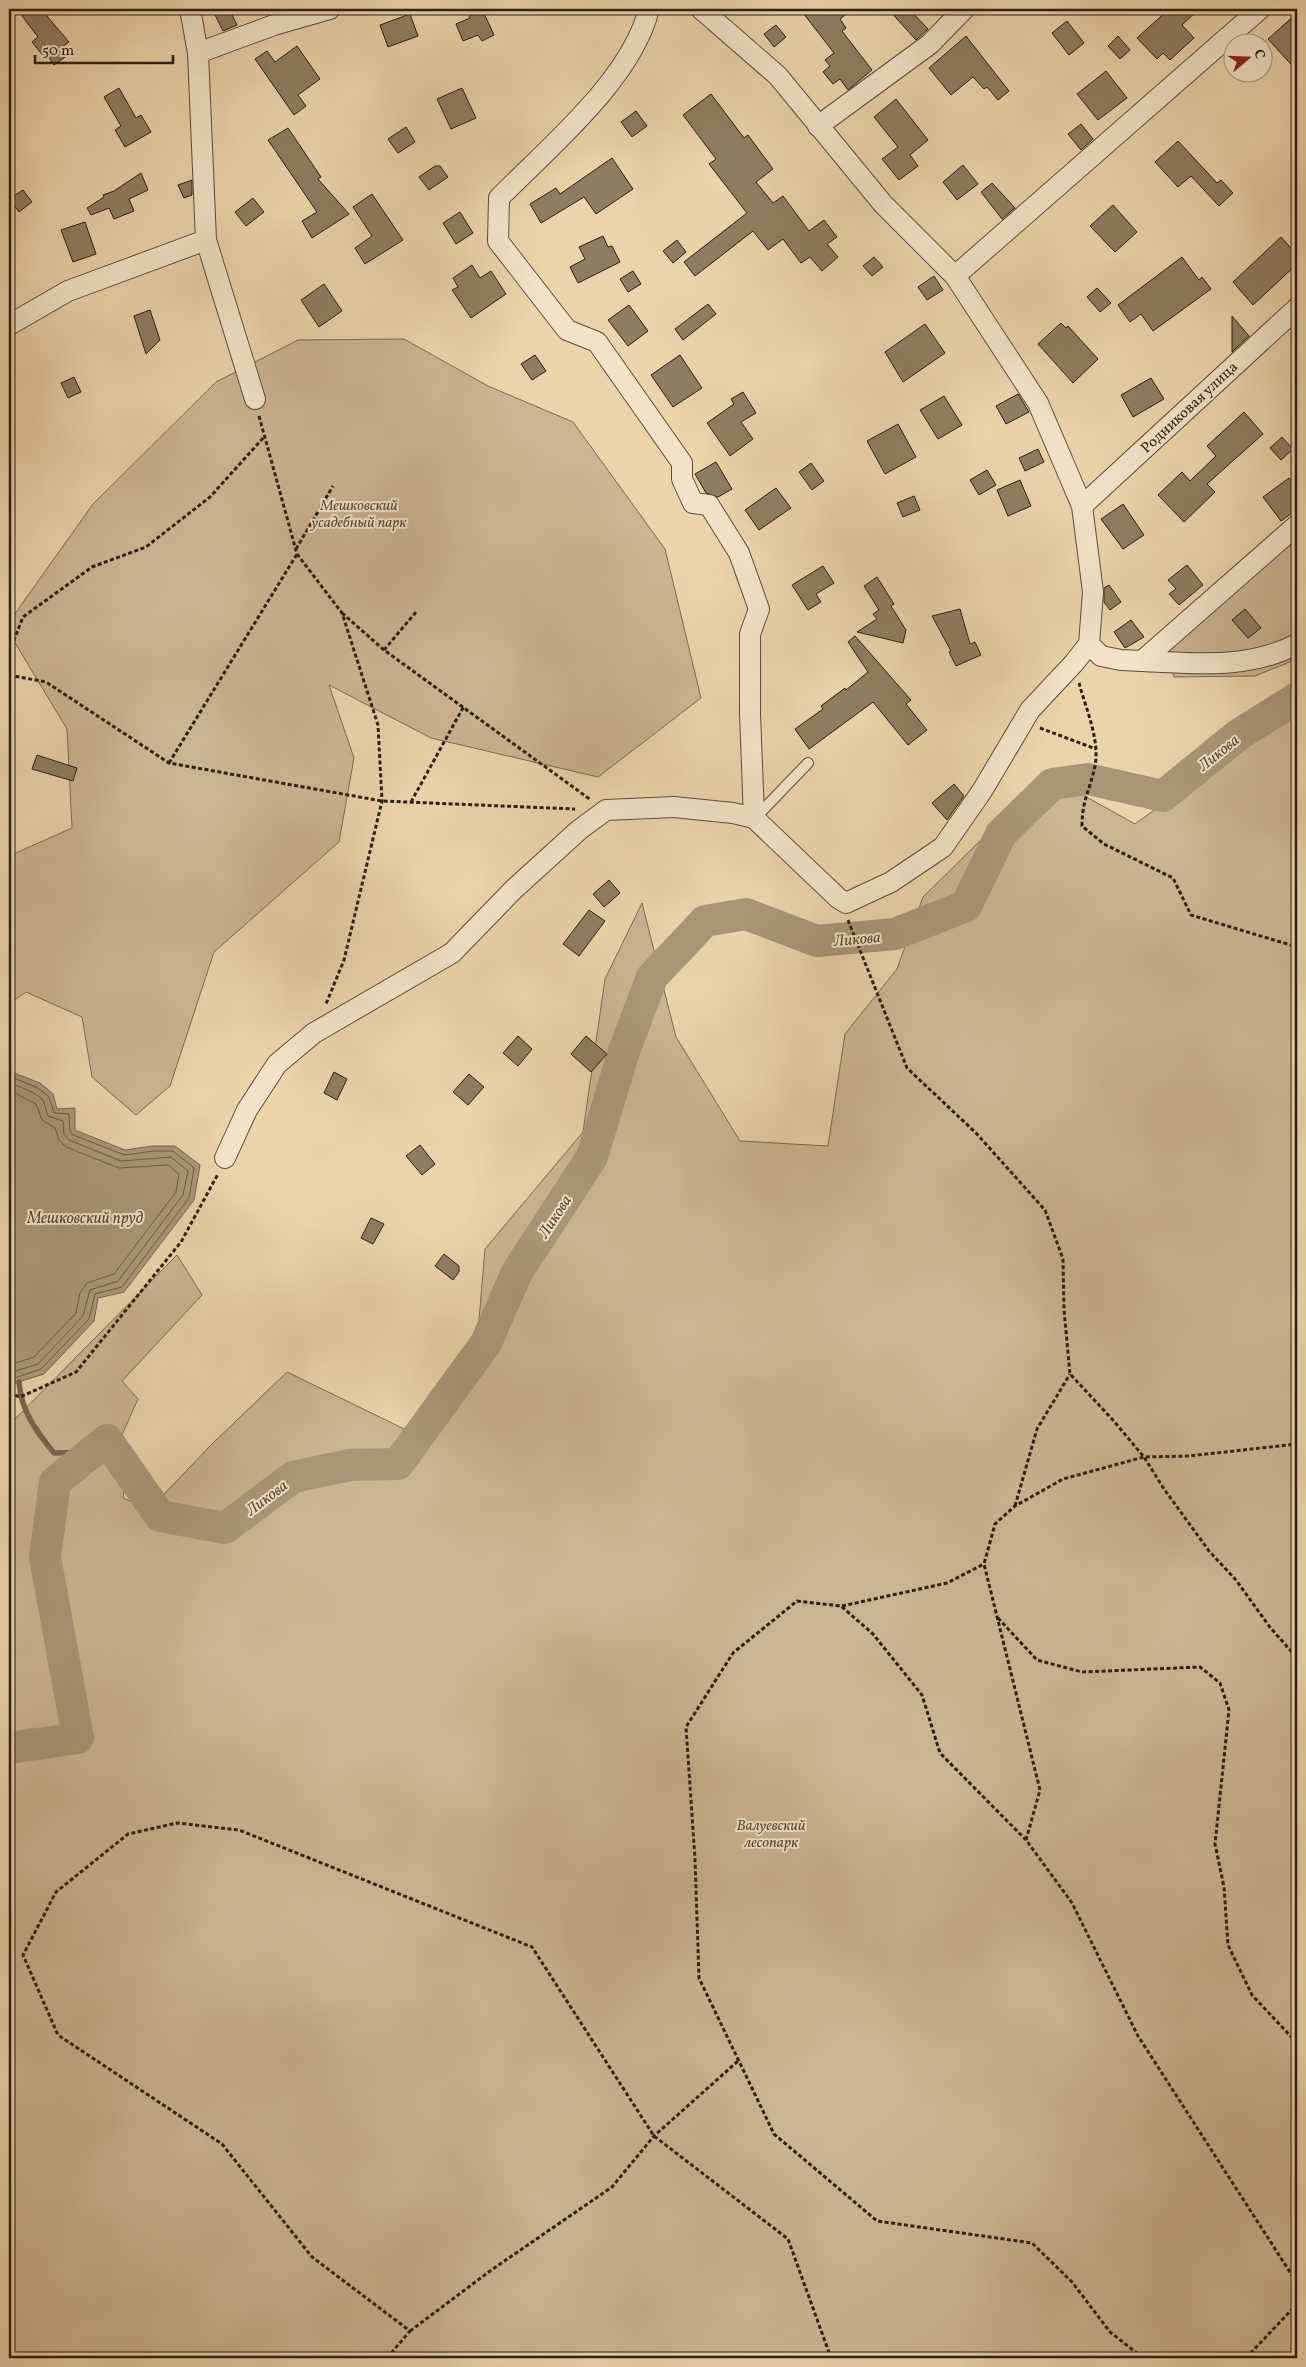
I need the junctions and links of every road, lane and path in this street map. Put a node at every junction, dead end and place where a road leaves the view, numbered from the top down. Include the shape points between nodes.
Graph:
1 (190, 9) edge
2 (330, 9) edge
3 (649, 9) edge
4 (701, 9) edge
5 (964, 9) edge
6 (1260, 9) edge
7 (198, 53) junction
8 (818, 126) junction
9 (206, 240) junction
10 (955, 276) junction
11 (1297, 308) edge
12 (9, 325) edge
13 (254, 399) joint
14 (264, 437) junction
15 (334, 486) dead end
16 (1082, 506) junction
17 (1297, 525) edge
18 (295, 550) junction
19 (297, 554) junction
20 (416, 612) dead end
21 (342, 613) junction
22 (1089, 644) junction
23 (1297, 644) edge
24 (384, 650) junction
25 (9, 653) edge
26 (1142, 661) junction
27 (1074, 663) junction
28 (9, 675) edge
29 (464, 706) junction
30 (1023, 721) junction
31 (1096, 748) junction
32 (169, 763) junction
33 (808, 763) dead end
34 (382, 801) junction
35 (411, 802) junction
36 (576, 809) dead end
37 (606, 810) junction
38 (754, 818) junction
39 (846, 916) dead end
40 (1297, 947) edge
41 (325, 1006) dead end
42 (225, 1158) joint
43 (1070, 1374) junction
44 (9, 1393) edge
45 (1297, 1444) edge
46 (1144, 1457) junction
47 (1015, 1506) junction
48 (984, 1564) junction
49 (841, 1606) junction
50 (998, 1618) junction
51 (1297, 1658) edge
52 (1026, 1840) junction
53 (1297, 2043) edge
54 (738, 2061) junction
55 (654, 2136) junction
56 (1297, 2283) edge
57 (1297, 2304) edge
58 (410, 2331) junction
59 (386, 2358) edge
60 (831, 2358) edge
61 (1143, 2358) edge
62 (1246, 2358) edge

1 - 7 street
2 - 7 street via 274,25
3 - 38 street via 644,30 602,94 499,198 498,241 567,330 597,342 682,464 682,479 693,503 709,505 739,553 759,609 750,634
4 - 8 street via 778,76
5 - 8 street via 930,44
6 - 10 street
7 - 9 street
8 - 10 street via 883,204
9 - 12 street via 68,291
9 - 13 street
10 - 16 street via 1038,403
11 - 16 street, Родниковая улица
13 - 14 path
14 - 18 path
14 - 25 path via 210,497 146,547 92,567 23,617
15 - 18 path
16 - 22 street via 1093,592
17 - 26 street
18 - 19 path
19 - 21 path
19 - 32 path
20 - 24 path
21 - 24 path
21 - 34 path via 378,726
22 - 26 street via 1101,656
22 - 27 street
23 - 26 street via 1287,650 1236,664
24 - 29 path
27 - 30 street
27 - 31 path
28 - 32 path via 46,682
29 - 35 path
29 - 37 path
30 - 31 path
30 - 38 street via 982,791 943,847 891,882 846,903
31 - 40 path via 1095,766 1082,806 1082,826 1104,844 1173,878 1191,915
32 - 34 path
33 - 38 lane
34 - 35 path
34 - 41 path via 344,960
35 - 36 path
37 - 38 street via 674,807
37 - 42 street via 514,889 452,953 314,1033 276,1064 247,1110
39 - 43 path via 907,1068 976,1133 1045,1210 1063,1259
42 - 44 path via 181,1242 76,1372 20,1397
43 - 46 path
43 - 47 path via 1038,1429
45 - 46 path via 1189,1456
46 - 47 path via 1062,1478
46 - 51 path via 1209,1551
47 - 48 path via 995,1524
48 - 49 path via 947,1583
48 - 50 path
49 - 52 path via 873,1634 922,1696 940,1753
49 - 54 path via 797,1601 733,1653 686,1727 699,1978
50 - 52 path via 1040,1790
50 - 53 path via 1037,1660 1082,1672 1200,1667 1220,1683 1228,1710 1215,1844 1224,1887 1228,1945 1252,1995
52 - 56 path via 1072,1903 1138,2036
54 - 55 path
54 - 61 path via 774,2134 877,2221 1032,2243 1072,2282 1110,2332
55 - 58 path via 612,2187
55 - 58 path via 532,1947 239,1830 178,1823 128,1834 56,1892 23,1955 58,2035 222,2144 312,2257
55 - 60 path via 788,2238
57 - 62 path
58 - 59 path

